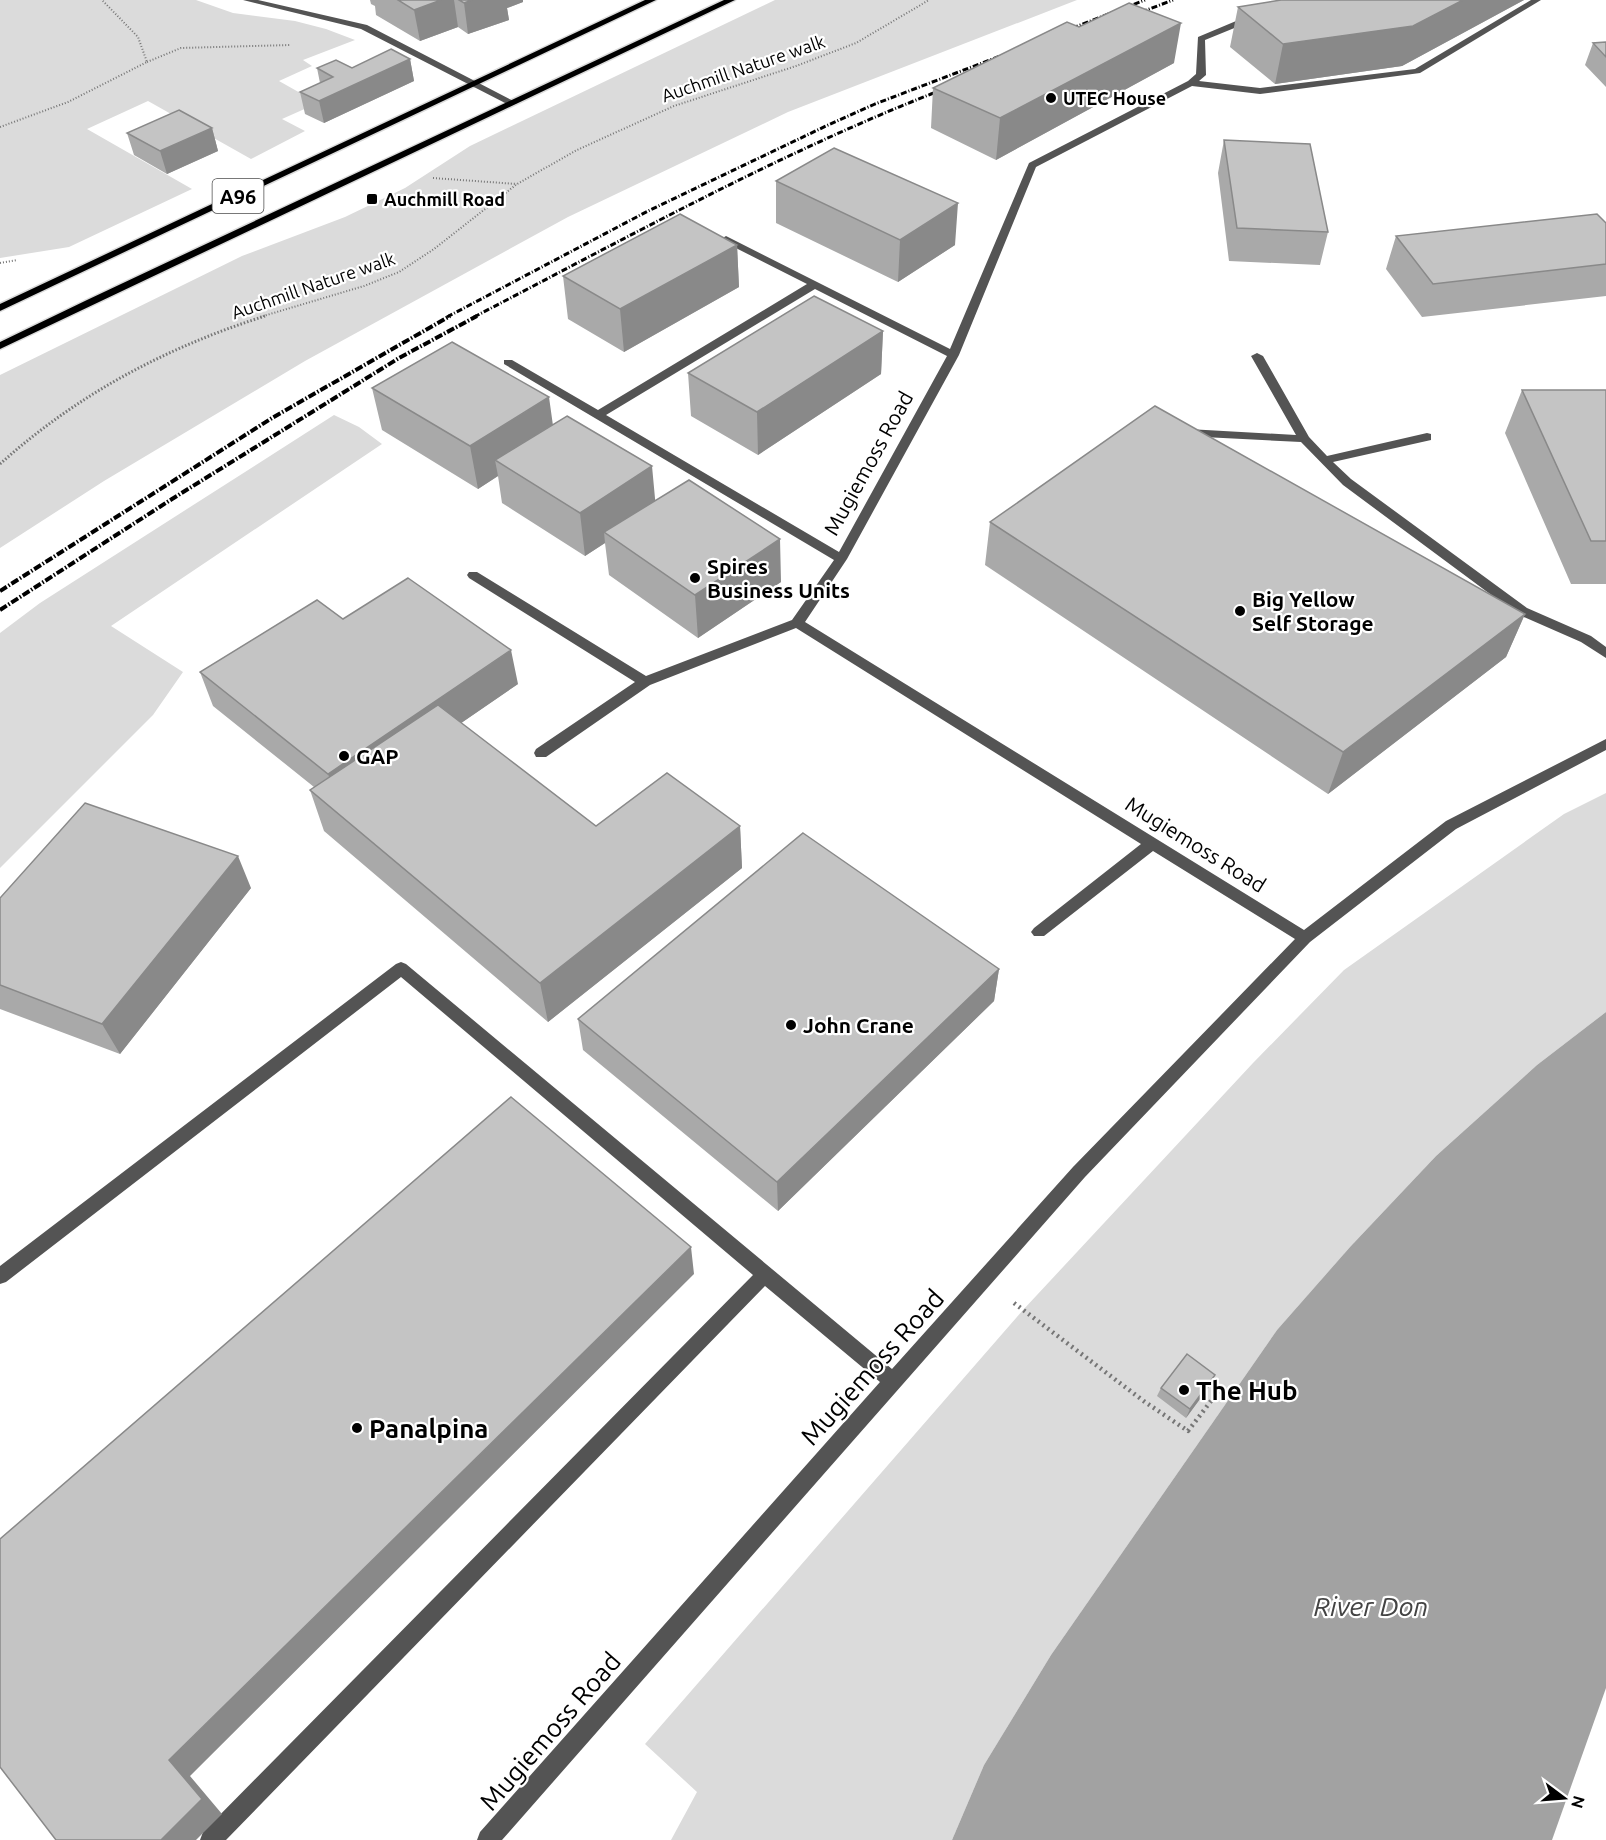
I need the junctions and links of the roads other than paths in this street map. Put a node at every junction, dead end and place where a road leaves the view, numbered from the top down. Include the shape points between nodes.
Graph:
1 (247, 0) edge
2 (652, 0) edge
3 (730, 0) edge
4 (1537, 0) edge
5 (1264, 13) edge
6 (476, 83) junction
7 (1191, 83) junction
8 (512, 103) junction
9 (726, 239) edge
10 (815, 285) junction
11 (0, 308) edge
12 (0, 346) edge
13 (953, 355) junction
14 (1257, 356) dead end
15 (508, 362) dead end
16 (598, 415) junction
17 (1176, 433) edge
18 (1427, 437) dead end
19 (1304, 439) junction
20 (1324, 460) junction
21 (841, 559) junction
22 (473, 575) dead end
23 (797, 623) junction
24 (1606, 637) edge
25 (1586, 639) junction
26 (1606, 653) edge
27 (645, 682) junction
28 (1606, 744) edge
29 (541, 753) dead end
30 (1152, 843) junction
31 (1039, 932) dead end
32 (1305, 939) junction
33 (765, 1274) junction
34 (0, 1276) edge
35 (892, 1381) junction
36 (211, 1840) edge
37 (488, 1840) edge

1 - 6 street via 364,27
2 - 6 main road, A96
3 - 8 main road, A96
4 - 7 street via 1417,71 1260,91
5 - 7 street via 1201,39 1201,75
6 - 8 street
6 - 11 main road, A96
7 - 13 street, Mugiemoss Road via 1032,165
8 - 12 main road, A96
9 - 10 street
10 - 13 street
10 - 16 street
13 - 21 street, Mugiemoss Road
14 - 19 street
15 - 16 street
16 - 21 street
17 - 19 street
18 - 20 street
19 - 20 street
20 - 25 street via 1522,611
21 - 23 street, Mugiemoss Road
22 - 27 street
23 - 27 street
23 - 30 street, Mugiemoss Road
24 - 25 street
25 - 26 street
27 - 29 street
28 - 32 street, Mugiemoss Road via 1451,825
30 - 31 street
30 - 32 street, Mugiemoss Road
32 - 35 street, Mugiemoss Road via 1080,1172
33 - 34 street via 402,968
33 - 35 street
33 - 36 street
35 - 37 street, Mugiemoss Road

